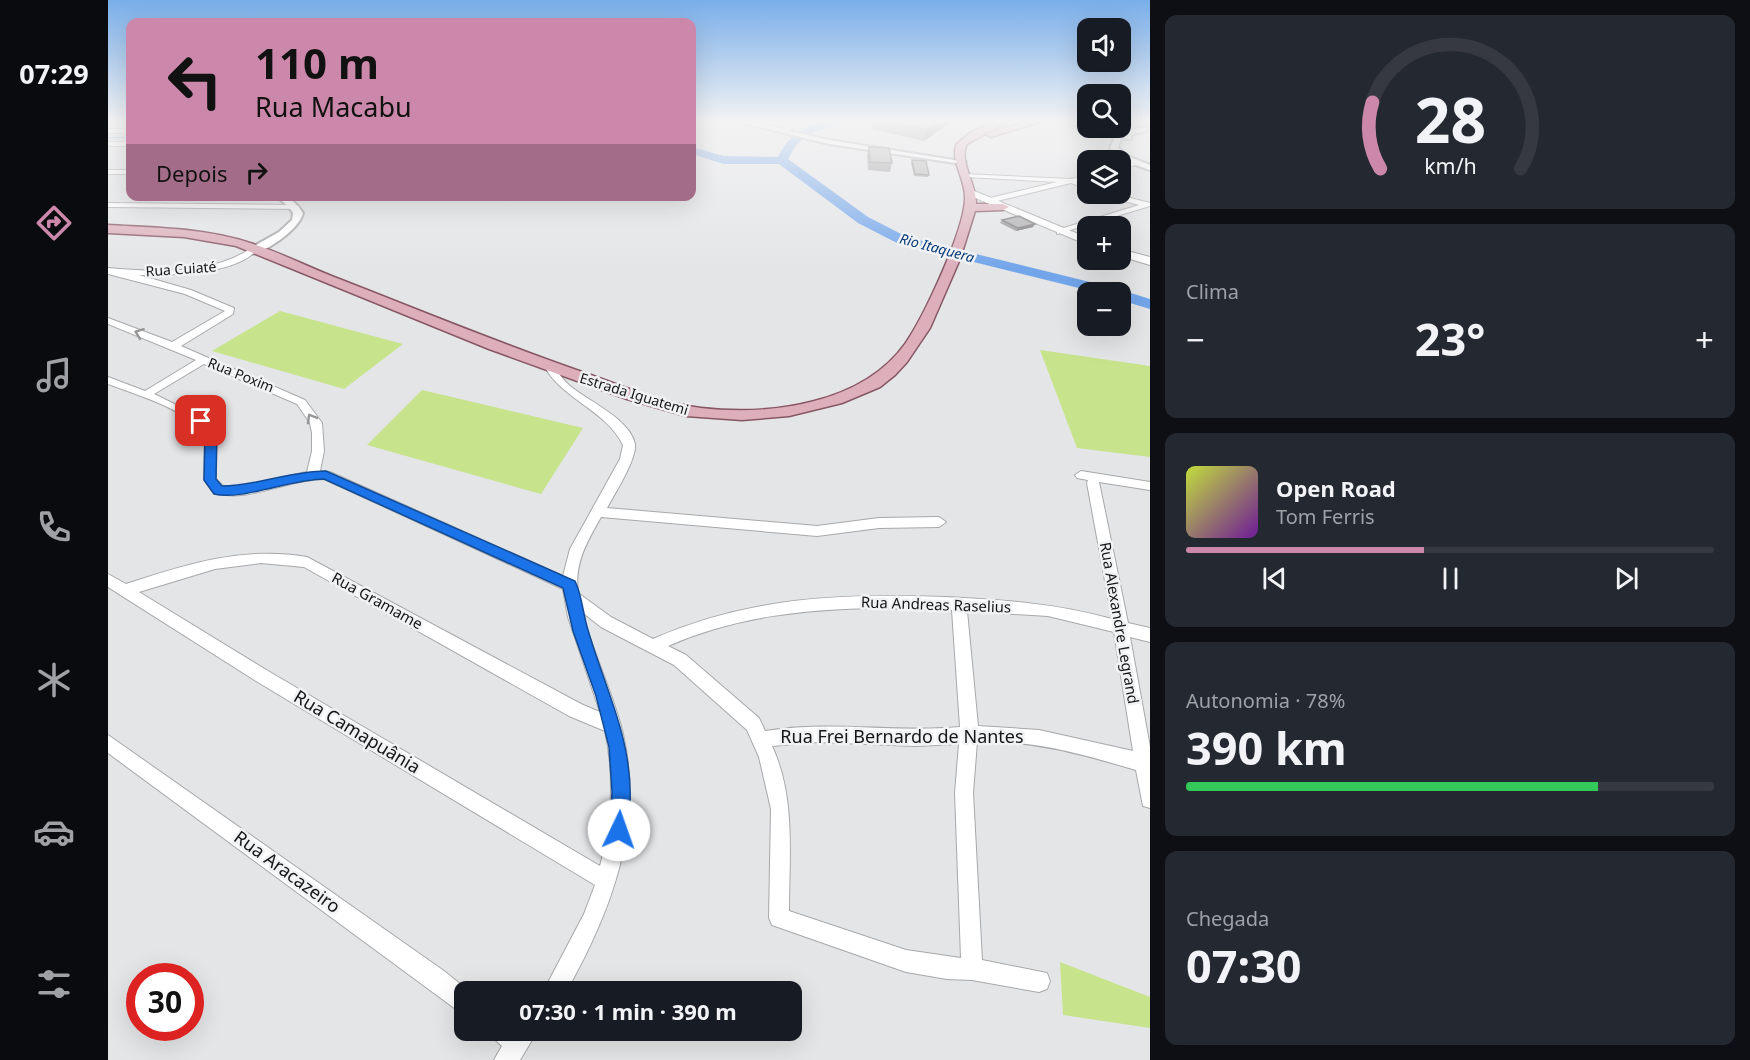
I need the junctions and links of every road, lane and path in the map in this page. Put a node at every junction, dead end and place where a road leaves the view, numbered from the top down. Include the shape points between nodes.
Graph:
1 (965, 170) edge
2 (108, 172) edge
3 (126, 172) edge
4 (966, 175) junction
5 (1077, 180) edge
6 (1071, 181) junction
7 (1077, 183) edge
8 (972, 193) junction
9 (287, 201) edge
10 (989, 201) junction
11 (1131, 201) edge
12 (108, 205) edge
13 (122, 205) junction
14 (1148, 206) edge
15 (296, 207) junction
16 (1003, 207) junction
17 (971, 208) junction
18 (108, 215) edge
19 (108, 231) edge
20 (1060, 232) junction
21 (1077, 238) edge
22 (257, 251) junction
23 (1131, 255) edge
24 (1150, 261) edge
25 (113, 272) edge
26 (108, 321) edge
27 (173, 345) junction
28 (203, 360) junction
29 (549, 366) junction
30 (108, 380) edge
31 (145, 395) junction
32 (313, 474) junction
33 (1150, 486) edge
34 (598, 512) junction
35 (939, 522) dead end
36 (108, 580) edge
37 (126, 590) junction
38 (571, 591) junction
39 (958, 605) junction
40 (1121, 627) junction
41 (1150, 635) edge
42 (653, 646) junction
43 (612, 726) junction
44 (969, 735) junction
45 (760, 740) junction
46 (108, 743) edge
47 (1147, 764) edge
48 (1150, 799) edge
49 (607, 881) junction
50 (972, 969) junction
51 (561, 981) edge
52 (1039, 981) dead end
53 (454, 993) edge

1 - 4 main road
2 - 3 street
4 - 6 street
4 - 8 main road
5 - 6 street
6 - 7 street
6 - 10 street
8 - 10 main road
8 - 17 main road, Estrada Iguatemi
9 - 15 street
10 - 16 main road
11 - 14 street
12 - 13 street
13 - 15 street
13 - 18 street
14 - 20 street
15 - 22 street via 298,220
16 - 17 main road
16 - 20 main road
17 - 29 main road, Estrada Iguatemi via 918,336 890,373 872,385 816,405 769,414 701,414 667,407
19 - 22 main road, Estrada Iguatemi via 195,239
20 - 21 main road
22 - 25 street, Rua Cuiaté via 233,263 212,267
22 - 29 main road, Estrada Iguatemi
23 - 24 main road
25 - 27 street via 212,300 230,312
27 -> 26 street, Rua Poxim
27 - 28 street, Rua Poxim
28 - 31 street
32 -> 28 street, Rua Poxim via 318,433 316,423 301,402
29 - 34 street via 558,380 627,439 626,459
30 - 31 street
31 - 32 street via 192,416 209,429 210,480 219,490 237,490
32 - 38 street via 337,479
33 - 40 street, Rua Alexandre Legrand via 1087,479
34 - 35 street via 817,531 879,523
34 - 38 street via 575,553
36 - 37 street, Rua Camapuânia
37 - 43 street, Rua Gramame via 230,561 278,558 308,562 575,710
37 - 49 street, Rua Camapuânia via 261,676
38 - 42 street via 606,622
38 - 43 street via 580,631
39 - 40 street, Rua Andreas Raselius via 1049,610
39 - 42 street, Rua Andreas Raselius via 891,601 797,606 713,621
39 - 44 street
40 - 41 street, Rua Andreas Raselius
40 - 47 street, Rua Alexandre Legrand
42 - 45 street via 680,660 716,689 753,724
43 - 49 street via 621,792 619,830
44 - 45 street, Rua Frei Bernardo de Nantes via 936,739 812,734
44 - 47 street, Rua Frei Bernardo de Nantes via 1028,736
44 - 50 street via 964,793
45 - 50 street via 780,809 779,918 906,961
46 - 53 street, Rua Aracazeiro
47 - 48 street, Rua Alexandre Legrand
49 - 51 street
50 - 52 street

